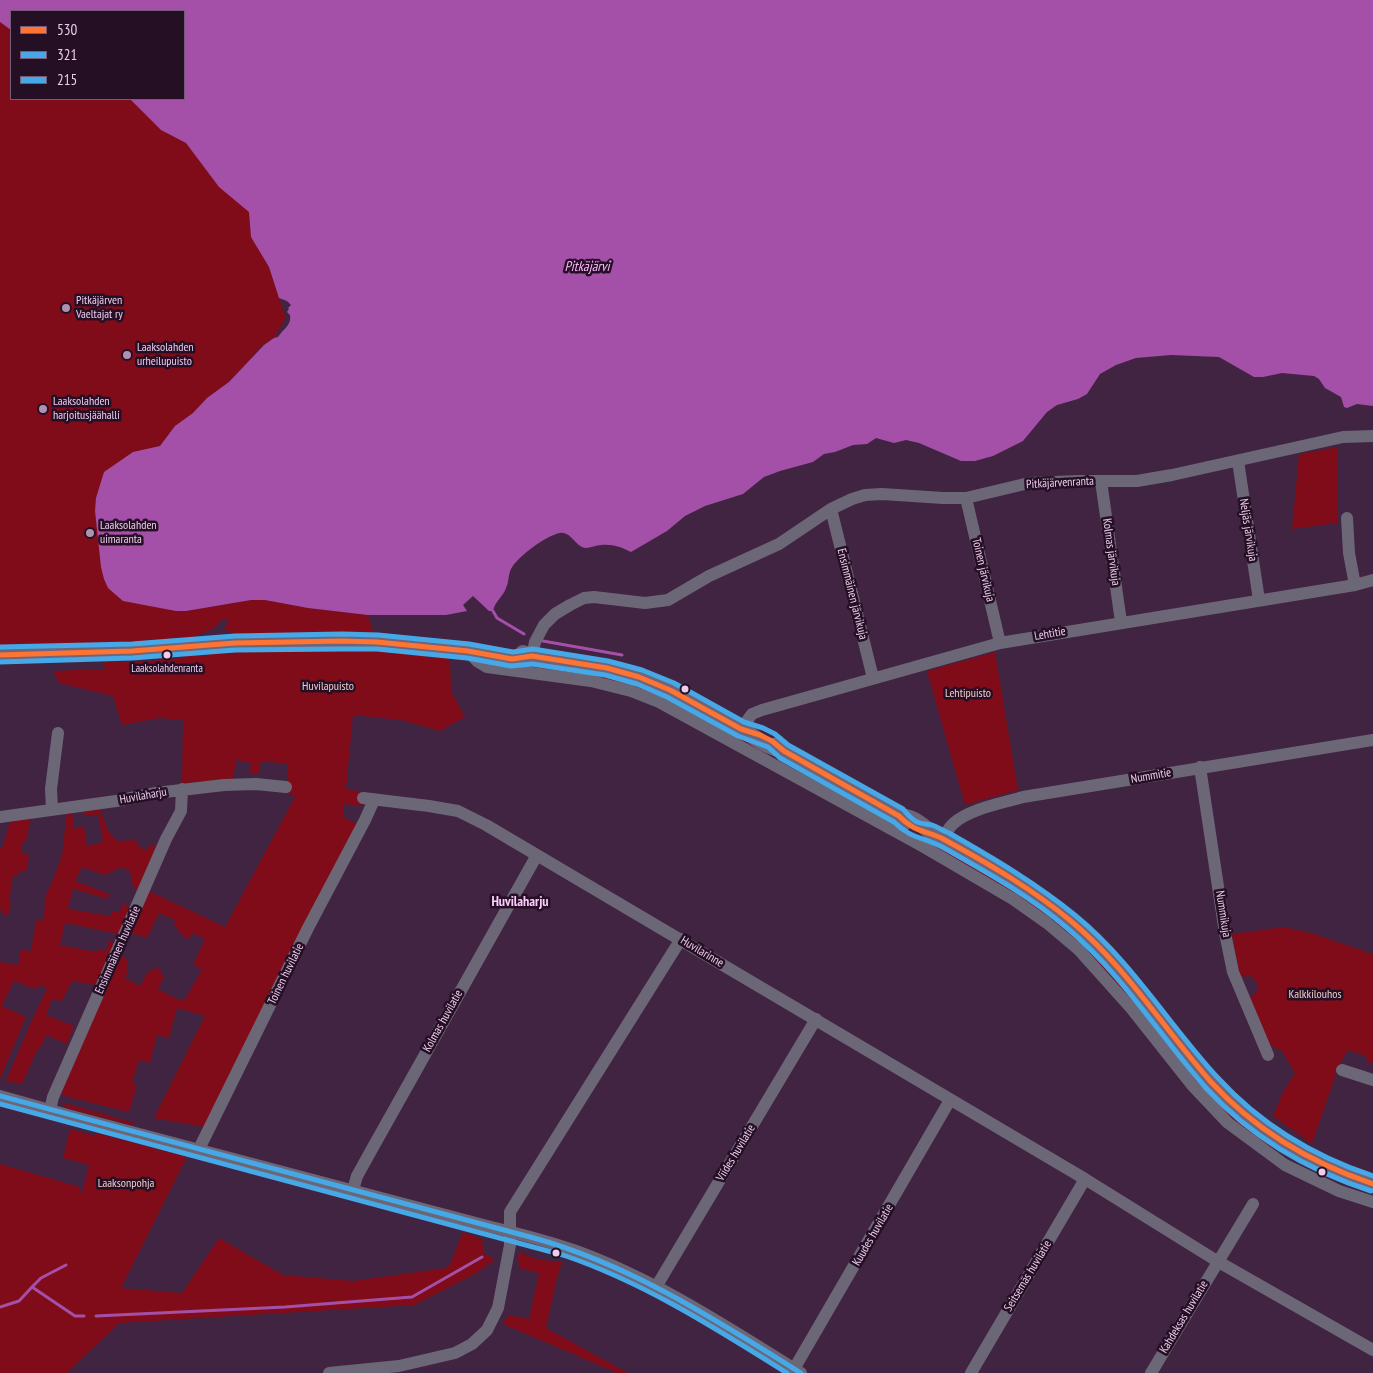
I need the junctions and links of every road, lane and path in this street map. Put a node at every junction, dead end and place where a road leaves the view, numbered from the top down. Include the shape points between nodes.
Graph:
1 (1373, 436) edge
2 (1238, 461) junction
3 (1101, 481) junction
4 (966, 498) junction
5 (831, 509) junction
6 (1347, 518) dead end
7 (1373, 580) edge
8 (1355, 585) junction
9 (1259, 600) junction
10 (1121, 622) junction
11 (1000, 643) junction
12 (468, 651) junction
13 (0, 655) edge
14 (532, 656) junction
15 (873, 678) junction
16 (741, 729) junction
17 (58, 733) dead end
18 (1373, 740) edge
19 (1200, 767) junction
20 (286, 788) dead end
21 (182, 789) junction
22 (368, 799) joint
23 (52, 809) junction
24 (0, 817) edge
25 (937, 836) junction
26 (924, 848) junction
27 (537, 855) junction
28 (681, 939) junction
29 (816, 1019) junction
30 (1268, 1055) dead end
31 (1342, 1070) dead end
32 (1373, 1080) edge
33 (0, 1096) edge
34 (950, 1100) junction
35 (50, 1110) junction
36 (199, 1149) junction
37 (1085, 1179) junction
38 (1373, 1184) edge
39 (353, 1190) junction
40 (1373, 1202) edge
41 (1253, 1204) dead end
42 (509, 1232) junction
43 (1218, 1261) junction
44 (656, 1287) junction
45 (1373, 1350) edge
46 (798, 1371) edge
47 (329, 1373) edge
48 (971, 1373) edge
49 (1151, 1373) edge

1 - 2 street, Pitkäjärvenranta via 1343,437
2 - 3 street, Pitkäjärvenranta via 1137,481
2 - 9 street, Neljäs järvikuja
3 - 4 street, Pitkäjärvenranta via 1029,483
3 - 10 street, Kolmas järvikuja
4 - 5 street, Pitkäjärvenranta via 865,495
4 - 11 street, Toinen järvikuja
5 - 14 street, Pitkäjärvenranta via 779,544 709,576 668,600 645,603 584,598 555,614 544,626
5 - 15 street, Ensimmäinen järvikuja
6 - 8 street
7 - 8 street, Lehtitie
8 - 9 street, Lehtitie
9 - 10 street, Lehtitie
10 - 11 street, Lehtitie
11 - 15 street, Lehtitie
12 - 13 main road via 342,641
12 - 14 main road via 491,654 507,650
12 - 26 street via 487,668 591,681 658,702
14 - 16 main road via 607,668 639,677 675,692
15 - 16 street, Lehtitie via 762,710 752,714
16 - 25 main road via 757,742 784,751 899,816 921,823
17 - 23 street via 51,789
18 - 19 street, Nummitie
19 - 25 street, Nummitie via 1023,796 972,812
19 - 30 street, Nummikuja via 1234,972
20 - 21 street, Huvilaharju via 240,784
21 - 23 street, Huvilaharju
21 - 35 street, Ensimmäinen huvilatie via 181,811 166,839
22 - 27 street, Huvilarinne via 458,811
22 - 36 street, Toinen huvilatie via 365,820
23 - 24 street, Huvilaharju
25 - 26 street, Nummitie
25 - 38 main road via 1005,875 1073,922 1145,998 1195,1063 1255,1124 1279,1142 1325,1167
26 - 40 street via 1013,899 1079,950 1212,1108 1247,1138 1285,1165 1339,1191
27 - 28 street, Huvilarinne
27 - 39 street, Kolmas huvilatie via 364,1162
28 - 29 street, Huvilarinne
28 - 42 street via 510,1212
29 - 34 street, Huvilarinne
29 - 44 street, Viides huvilatie
31 - 32 street
33 - 35 street
34 - 37 street, Huvilarinne
34 - 46 street, Kuudes huvilatie
35 - 36 street
36 - 39 street
37 - 43 street, Huvilarinne
37 - 48 street, Seitsemäs huvilatie
39 - 42 street
41 - 43 street, Kahdeksas huvilatie
42 - 44 street via 578,1252
42 - 47 street via 509,1252 498,1308 487,1330 472,1344 455,1353 399,1366
43 - 45 street, Huvilarinne
43 - 49 street, Kahdeksas huvilatie
44 - 46 street

